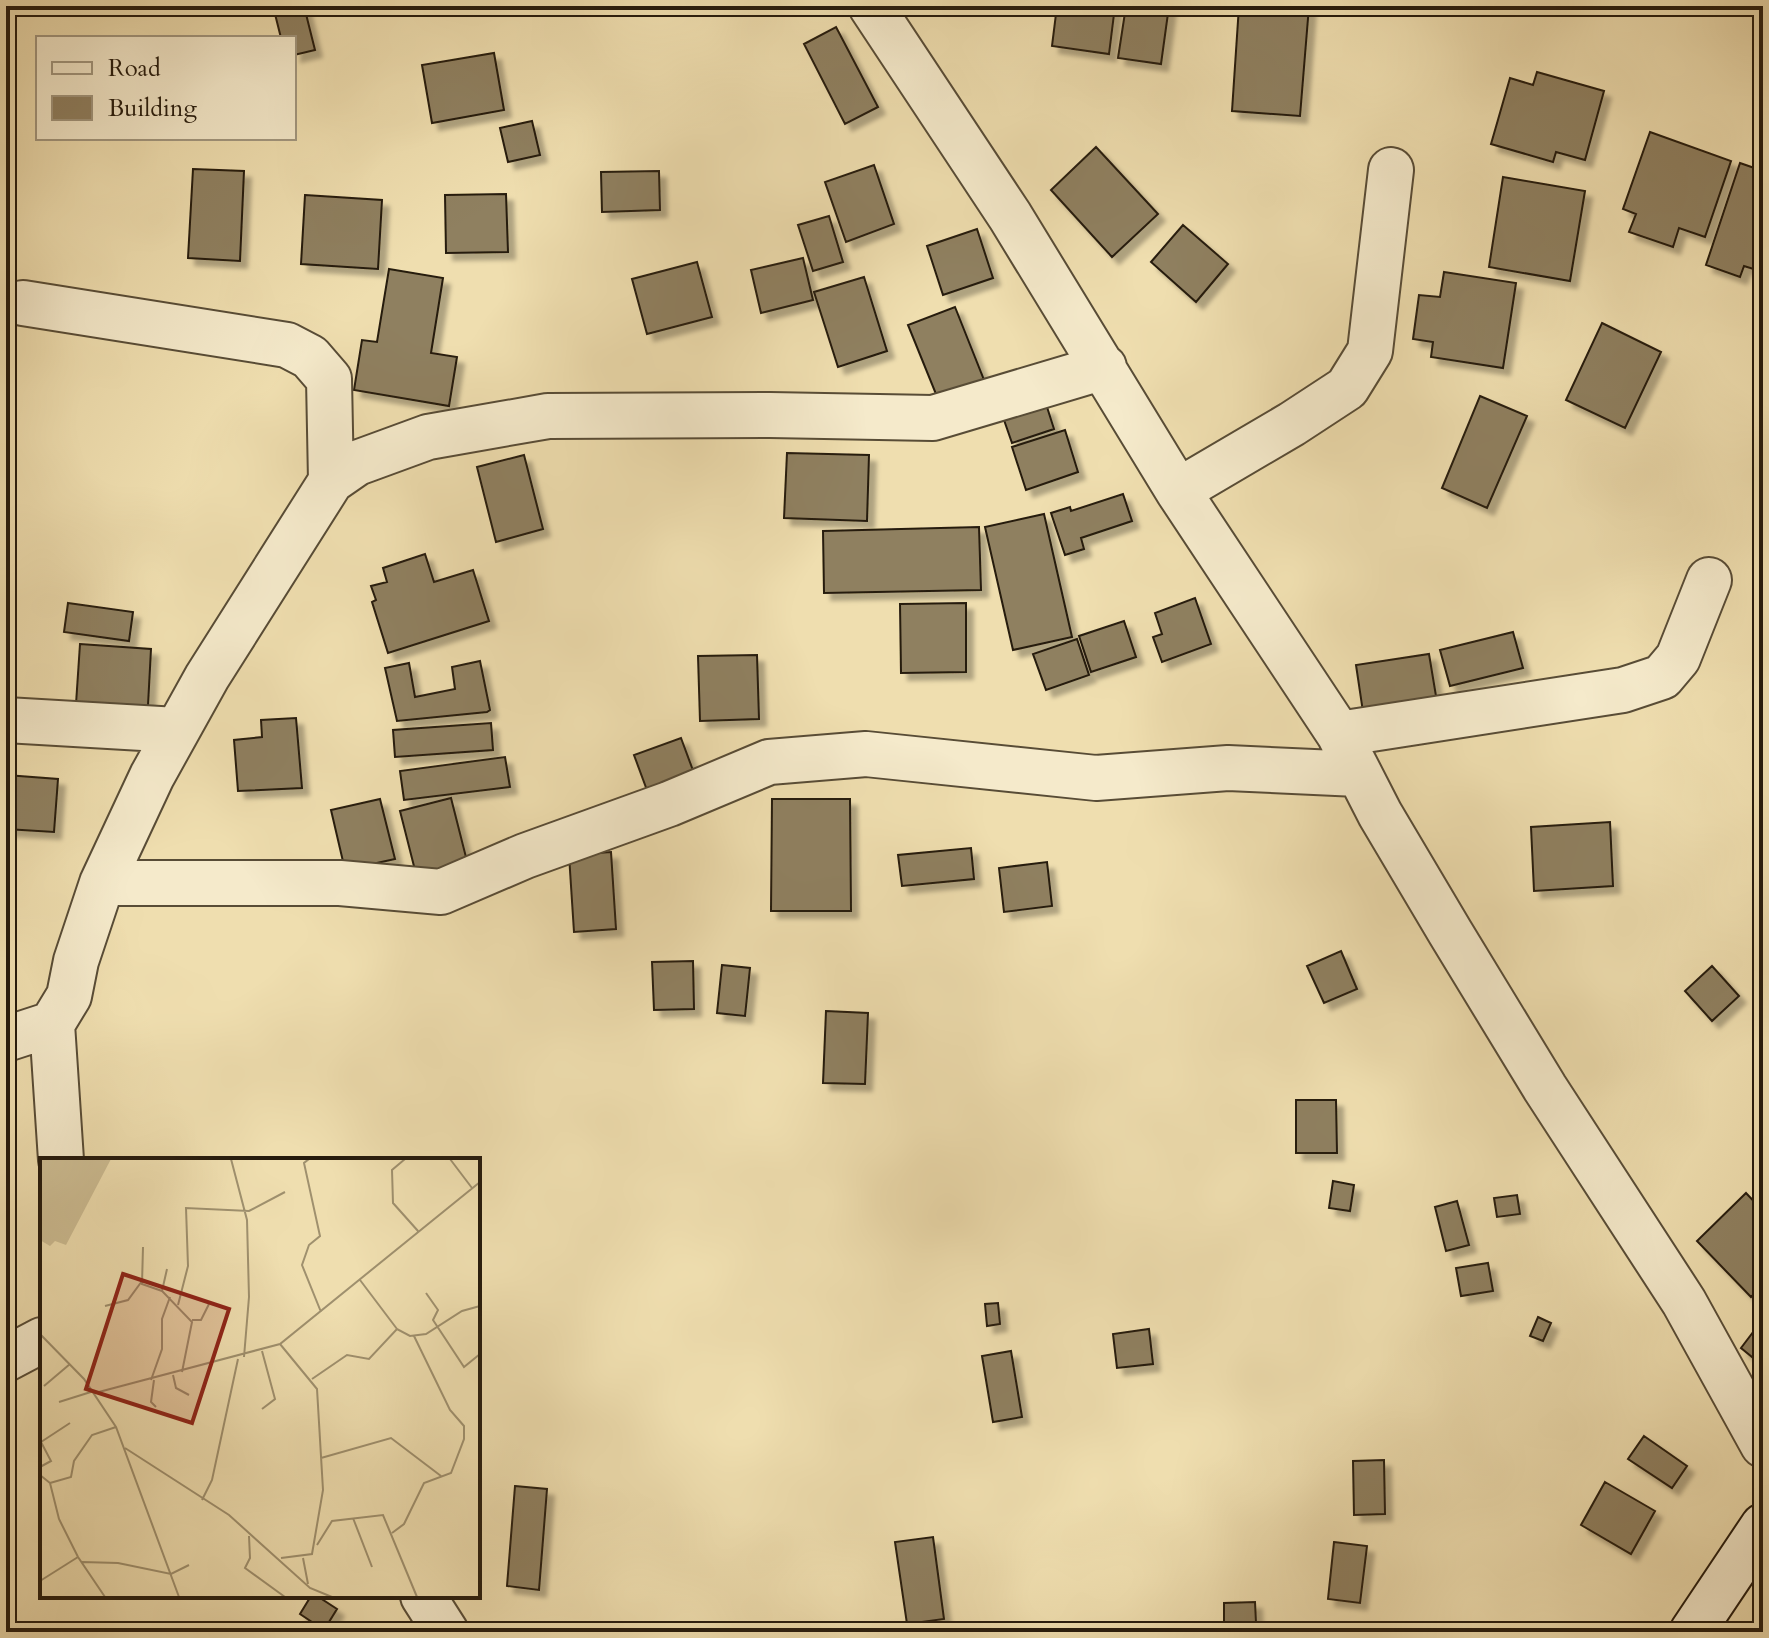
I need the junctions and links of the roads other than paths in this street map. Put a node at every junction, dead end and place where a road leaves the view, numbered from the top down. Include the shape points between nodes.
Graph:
1 (871, 6) edge
2 (1391, 170) dead end
3 (23, 303) dead end
4 (1104, 367) junction
5 (331, 481) junction
6 (1178, 491) junction
7 (1709, 580) dead end
8 (6, 720) edge
9 (177, 730) junction
10 (1339, 734) junction
11 (1358, 774) junction
12 (102, 883) junction
13 (52, 1024) junction
14 (6, 1039) edge
15 (61, 1158) edge
16 (1763, 1445) edge
17 (1763, 1526) edge
18 (424, 1598) edge
19 (446, 1632) edge
20 (1692, 1632) edge

1 - 4 street
2 - 6 street via 1370,351 1347,388
3 - 5 street via 287,345 310,357 329,379
4 - 5 street via 933,418 548,416 428,437 357,463
4 - 6 street
5 - 9 street
6 - 10 street
7 - 10 street via 1678,658 1662,677 1623,690
8 - 9 street
9 - 12 street
10 - 11 street
11 - 12 street via 1228,768 1096,778 866,754 810,758 769,762 441,892 340,883
11 - 16 street via 1545,1088 1684,1302
12 - 13 street via 69,996
13 - 14 street
13 - 15 street
17 - 20 street
18 - 19 street

